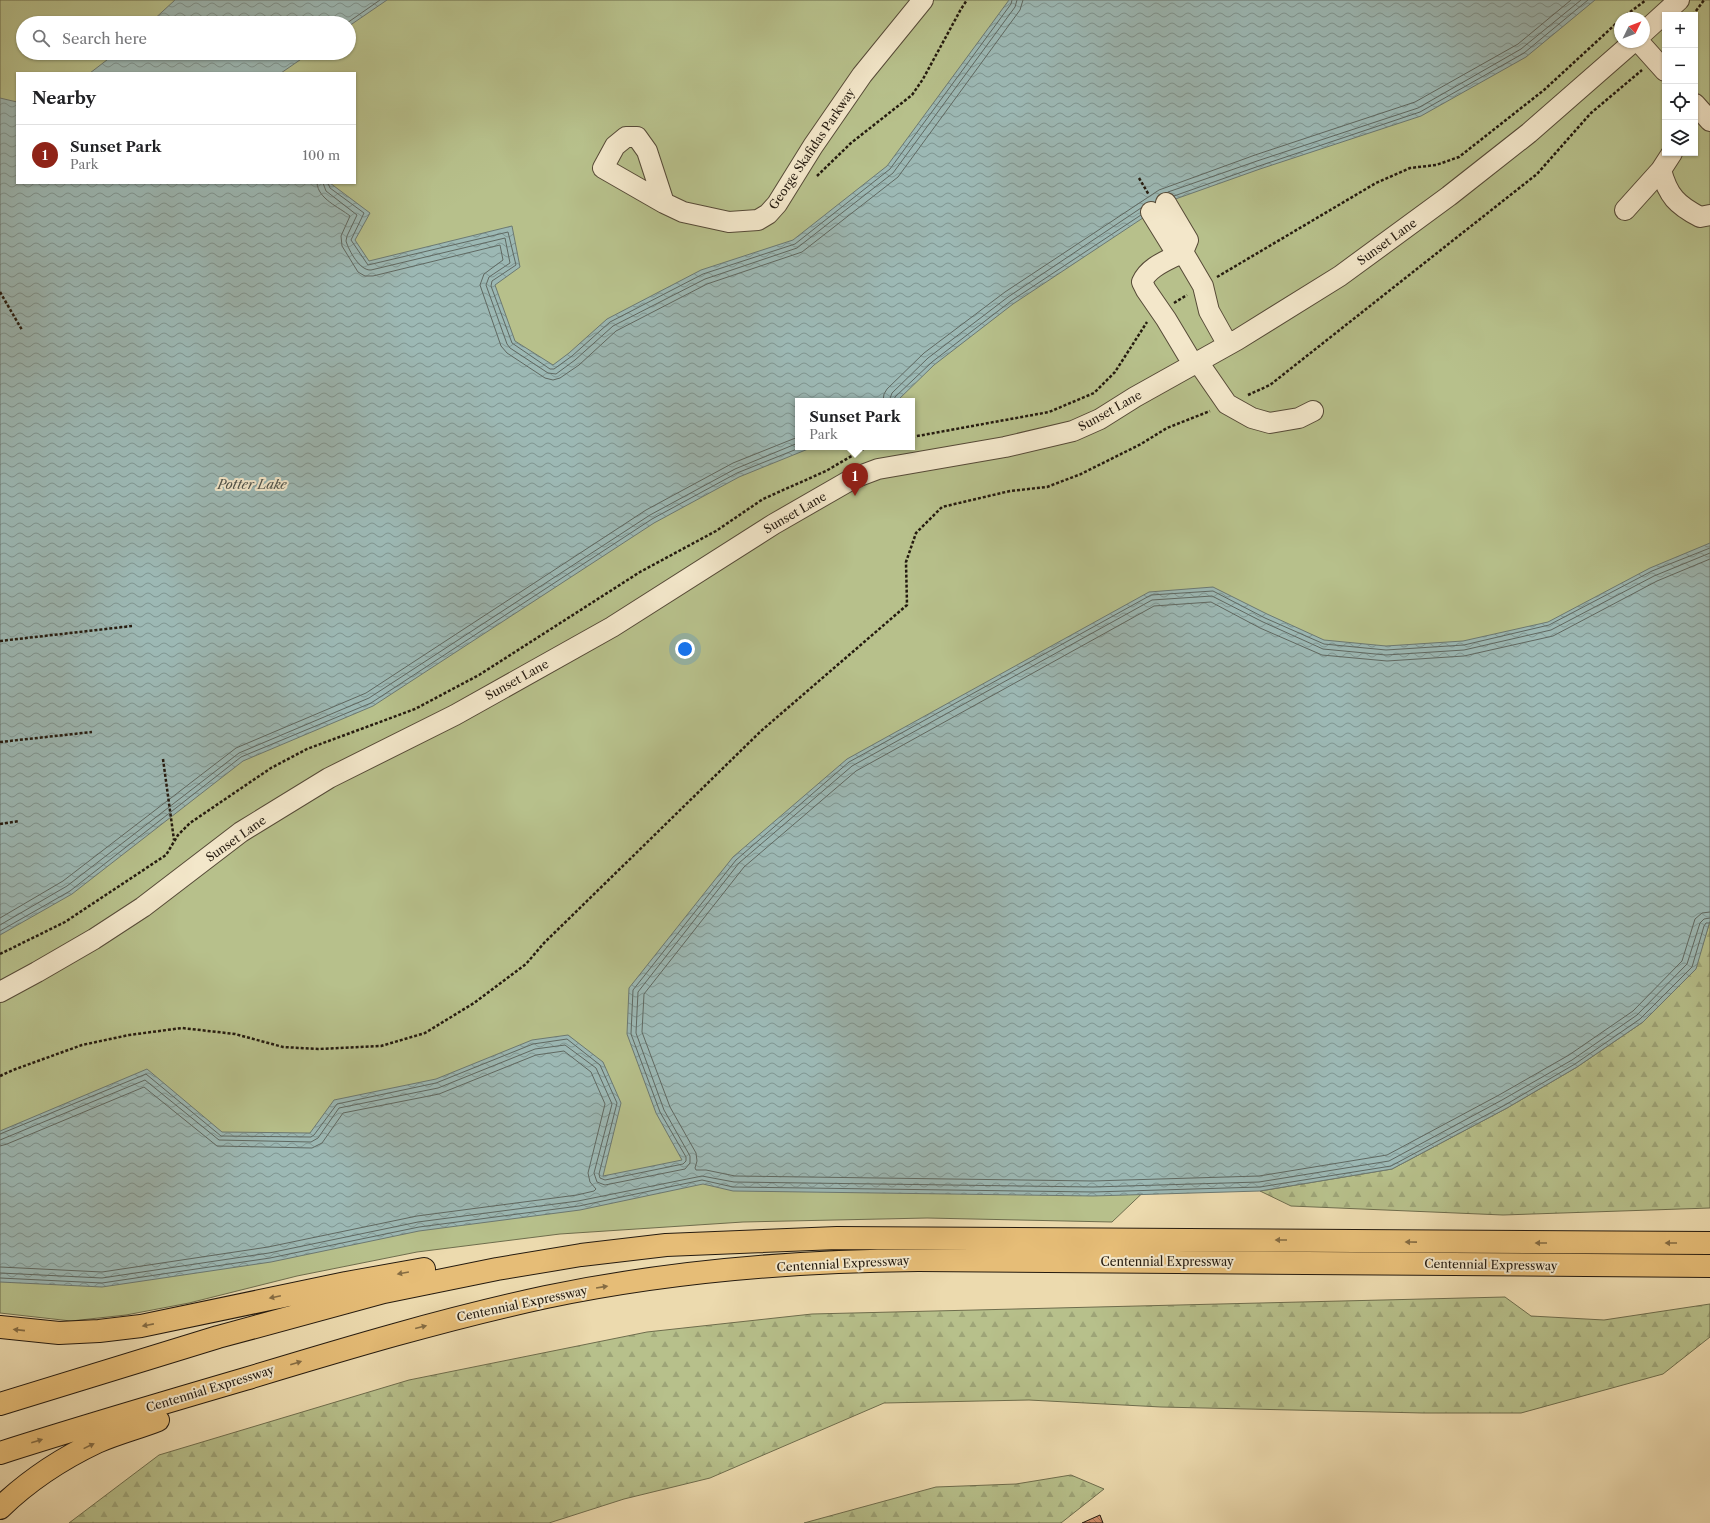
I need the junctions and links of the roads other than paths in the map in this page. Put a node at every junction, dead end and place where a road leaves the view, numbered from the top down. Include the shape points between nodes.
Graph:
1 (923, 0) edge
2 (1679, 0) edge
3 (1650, 27) edge
4 (1626, 48) edge
5 (1644, 48) edge
6 (1660, 65) edge
7 (1670, 156) edge
8 (1661, 170) junction
9 (664, 203) dead end
10 (1158, 208) dead end
11 (1625, 210) dead end
12 (1710, 215) edge
13 (1184, 252) junction
14 (1228, 345) junction
15 (1196, 363) junction
16 (1313, 411) dead end
17 (0, 992) edge
18 (1710, 1244) edge
19 (553, 1260) junction
20 (1710, 1266) edge
21 (0, 1327) edge
22 (275, 1370) junction
23 (0, 1404) edge
24 (0, 1453) edge
25 (0, 1508) edge

1 - 9 lane, George Skafidas Parkway via 862,75 768,214 758,220 729,222 683,212
2 - 3 lane
4 - 14 lane, Sunset Lane via 1529,133 1443,201 1340,276
5 - 6 lane
7 - 8 lane
8 - 11 lane
8 - 12 lane via 1672,198 1686,210 1700,217
10 - 13 lane via 1172,246
13 - 14 lane via 1203,286 1209,311
13 - 15 lane via 1145,275 1142,282
14 - 15 lane, Sunset Lane
15 - 16 lane via 1227,404 1252,418 1270,423 1298,418
15 - 17 lane, Sunset Lane via 1073,432 1005,447 878,469 854,478 774,524 612,627 454,715 329,778 241,832 137,911 94,939
18 -> 19 highway, Centennial Expressway via 837,1238 666,1245
19 -> 21 highway via 422,1269 141,1326 59,1333
19 - 23 highway, Centennial Expressway via 438,1280 317,1310 218,1337
22 -> 20 highway, Centennial Expressway via 410,1330 548,1297 660,1278 752,1268 918,1260
24 -> 22 highway, Centennial Expressway
25 -> 22 highway via 39,1475 66,1457

